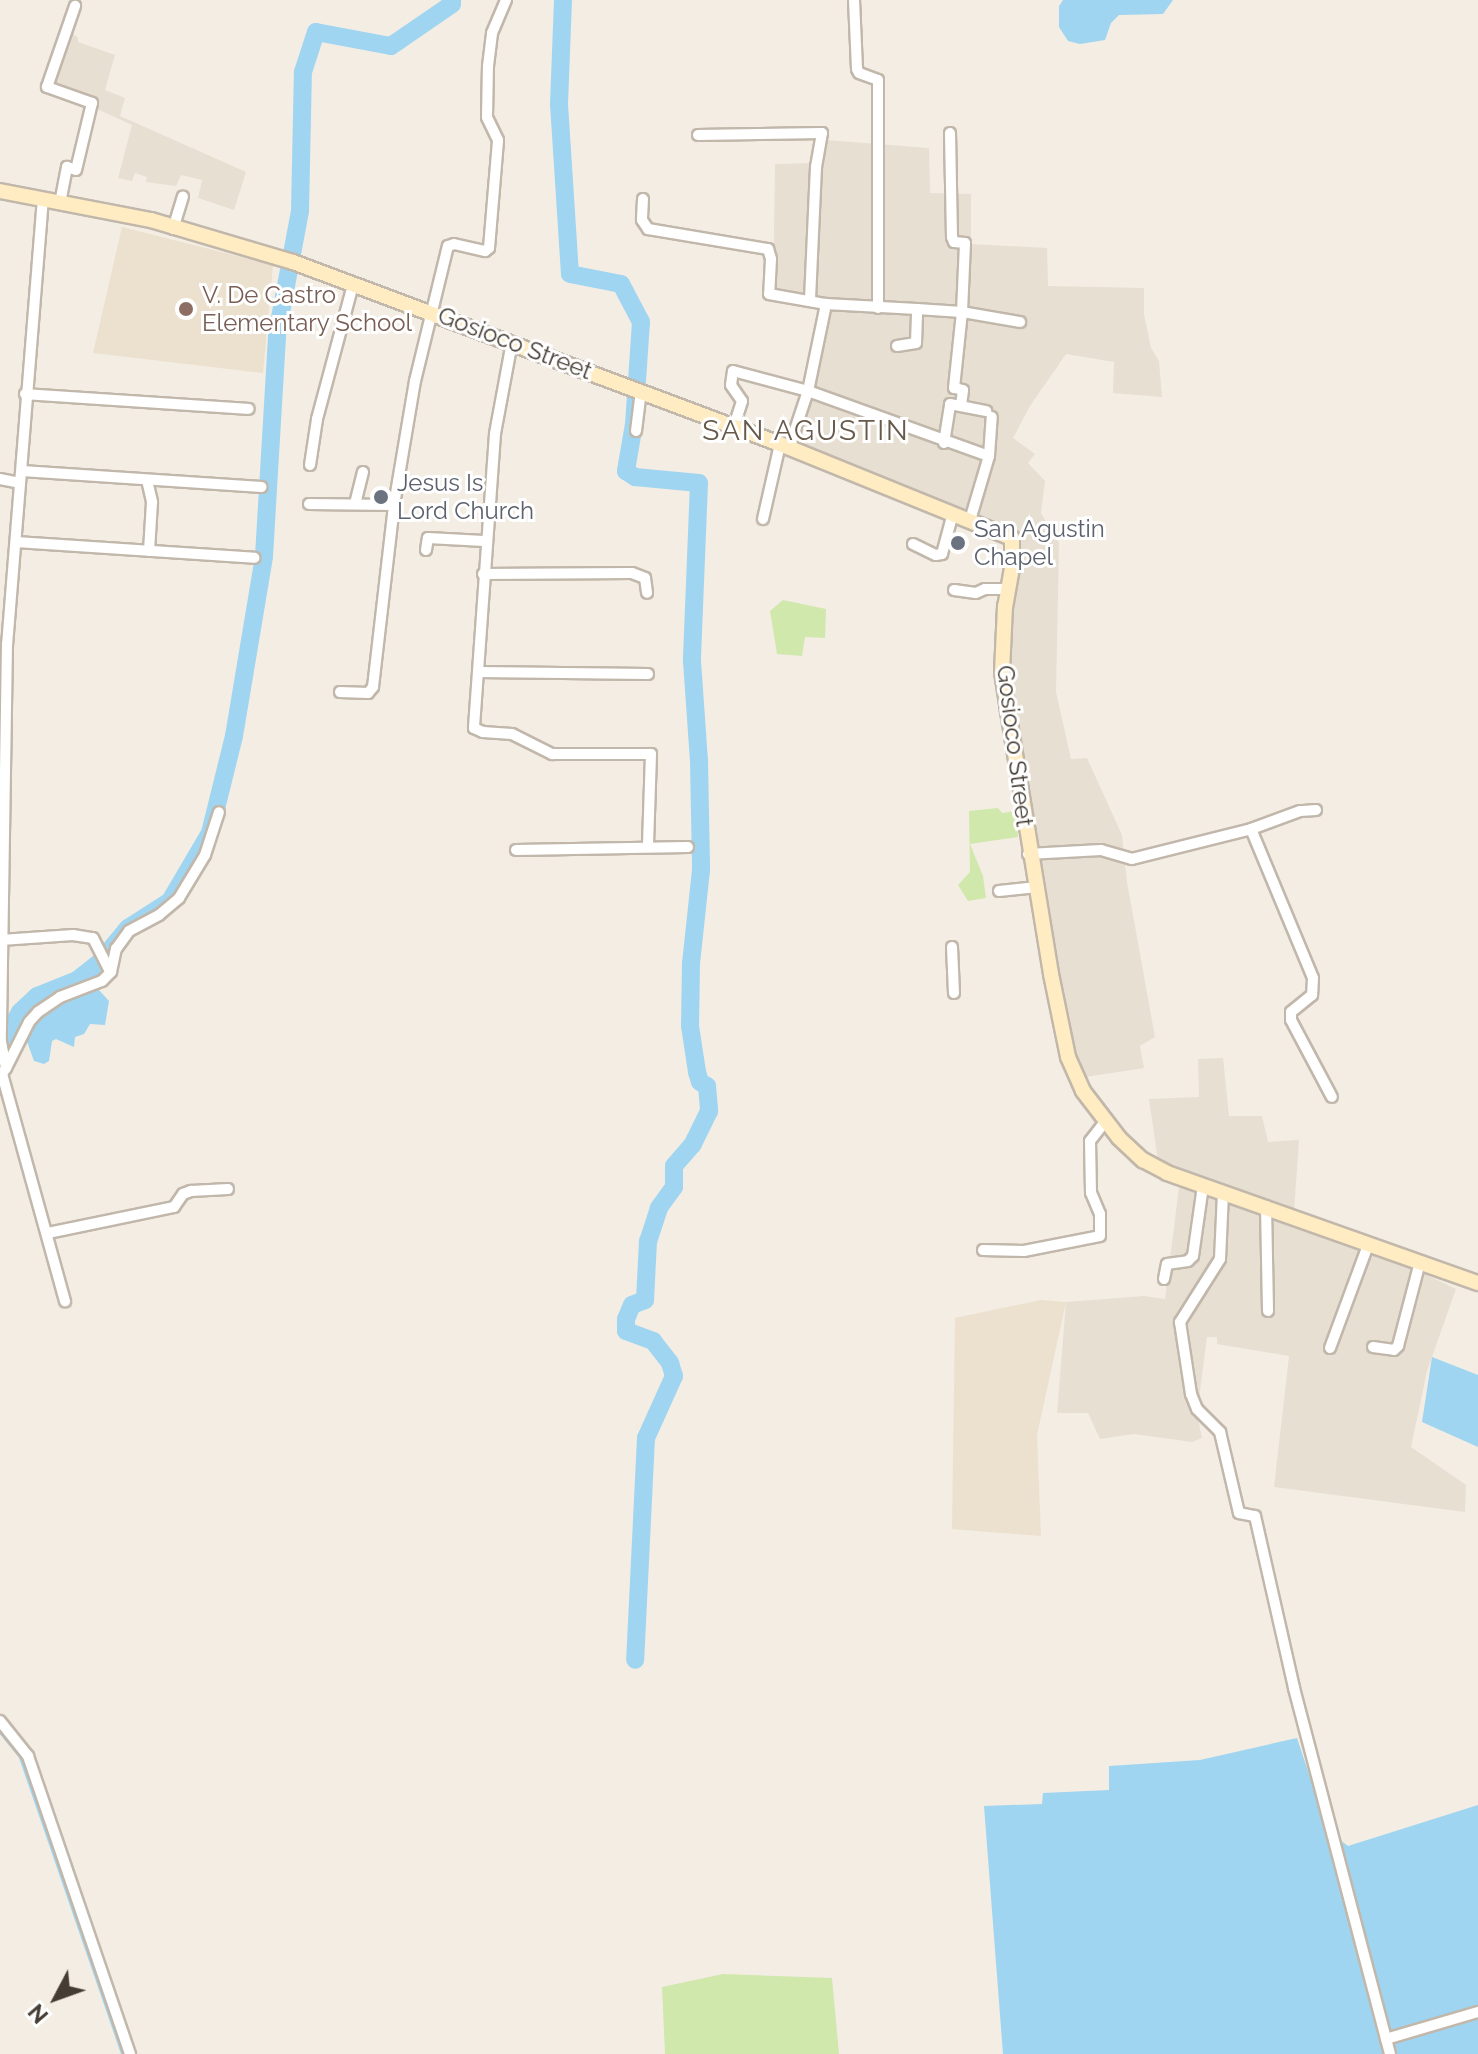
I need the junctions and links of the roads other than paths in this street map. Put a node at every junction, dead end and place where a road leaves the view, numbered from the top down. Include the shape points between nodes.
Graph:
1 (506, 0) edge
2 (854, 0) edge
3 (75, 6) dead end
4 (950, 133) dead end
5 (698, 135) dead end
6 (0, 191) edge
7 (183, 196) dead end
8 (43, 198) junction
9 (643, 199) dead end
10 (60, 203) junction
11 (173, 229) junction
12 (353, 285) junction
13 (810, 301) junction
14 (826, 304) junction
15 (878, 308) junction
16 (917, 309) junction
17 (430, 311) junction
18 (962, 312) junction
19 (1020, 322) dead end
20 (512, 342) junction
21 (897, 346) dead end
22 (637, 389) junction
23 (808, 391) junction
24 (25, 394) junction
25 (961, 405) junction
26 (248, 409) dead end
27 (734, 426) junction
28 (636, 431) dead end
29 (944, 443) junction
30 (785, 446) junction
31 (989, 456) junction
32 (310, 465) dead end
33 (22, 471) junction
34 (363, 472) dead end
35 (0, 479) edge
36 (147, 480) junction
37 (20, 483) junction
38 (261, 487) dead end
39 (309, 504) dead end
40 (355, 504) junction
41 (394, 505) junction
42 (953, 513) junction
43 (763, 519) dead end
44 (970, 520) junction
45 (484, 541) junction
46 (16, 542) junction
47 (913, 544) dead end
48 (426, 550) dead end
49 (149, 551) junction
50 (254, 558) dead end
51 (483, 574) junction
52 (1007, 589) junction
53 (954, 590) dead end
54 (647, 593) dead end
55 (478, 672) junction
56 (648, 674) dead end
57 (340, 692) dead end
58 (1316, 810) dead end
59 (219, 812) dead end
60 (1251, 829) junction
61 (648, 846) junction
62 (688, 847) dead end
63 (516, 850) dead end
64 (1028, 854) junction
65 (1035, 887) junction
66 (999, 891) dead end
67 (1, 940) edge
68 (952, 947) dead end
69 (111, 972) junction
70 (954, 993) dead end
71 (1, 1042) edge
72 (4, 1064) junction
73 (1332, 1097) dead end
74 (1104, 1123) junction
75 (1203, 1186) junction
76 (228, 1189) dead end
77 (1223, 1193) junction
78 (1266, 1206) junction
79 (48, 1233) junction
80 (1368, 1245) junction
81 (983, 1250) dead end
82 (1420, 1262) junction
83 (1164, 1279) dead end
84 (1478, 1283) edge
85 (65, 1301) dead end
86 (1268, 1311) dead end
87 (1373, 1347) dead end
88 (1330, 1348) dead end
89 (0, 1721) edge
90 (1478, 2012) edge
91 (1386, 2039) junction
92 (130, 2054) edge
93 (1390, 2054) edge

1 - 17 street via 492,33 488,66 487,117 498,140 489,248 448,246
2 - 15 street via 857,69 878,80
3 - 10 street via 47,87 92,103 76,170 67,167
4 - 18 street via 952,237 965,243
5 - 13 street via 822,133
6 - 8 street, Gosioco Street
7 - 11 street
8 - 10 street, Gosioco Street
8 - 24 street
9 - 13 street via 642,220 648,229 765,247 771,259 769,294
10 - 11 street, Gosioco Street
11 - 12 street, Gosioco Street via 269,254
12 - 17 street, Gosioco Street
12 - 32 street
13 - 14 street
14 - 15 street
14 - 23 street
15 - 16 street
16 - 18 street
16 - 21 street via 916,343
17 - 20 street, Gosioco Street
17 - 41 street
18 - 19 street
18 - 25 street via 954,388 963,390
20 - 22 street, Gosioco Street
20 - 45 street via 498,406
22 - 27 street, Gosioco Street
22 - 28 street
23 - 27 street via 733,371 731,385 742,401
23 - 29 street
23 - 30 street
24 - 26 street
24 - 33 street
25 - 29 street via 950,404
25 - 31 street via 989,414
27 - 30 street, Gosioco Street
29 - 31 street
30 - 42 street, Gosioco Street
30 - 43 street
31 - 44 street
33 - 36 street
33 - 37 street
34 - 40 street
35 - 37 street
36 - 38 street
36 - 49 street via 152,502
37 - 46 street
39 - 40 street
40 - 41 street
41 - 57 street via 373,687 368,693
42 - 44 street, Gosioco Street
42 - 47 street via 944,552 936,555
44 - 52 street, Gosioco Street via 1012,538
45 - 48 street via 428,538
45 - 51 street
46 - 49 street
46 - 67 street via 7,644
49 - 50 street
51 - 54 street via 632,573 645,578
51 - 55 street
52 - 53 street
52 - 64 street, Gosioco Street via 1002,672
55 - 56 street
55 - 61 street via 474,728 512,734 552,754 651,754
58 - 60 street
59 - 69 street via 187,887 159,915 129,931 116,949
60 - 64 street via 1132,859 1101,850
60 - 73 street via 1313,978 1312,995 1291,1012 1291,1020
61 - 62 street
61 - 63 street
64 - 65 street, Gosioco Street
65 - 66 street
65 - 74 street, Gosioco Street via 1068,1057
67 - 69 street via 93,938
67 - 71 street
68 - 70 street
69 - 72 street via 38,1012
71 - 72 street
72 - 79 street via 2,1074
74 - 75 street, Gosioco Street via 1143,1160
74 - 81 street via 1090,1141 1091,1193 1100,1214 1100,1236 1024,1251
75 - 77 street, Gosioco Street
75 - 83 street via 1193,1256 1167,1264
76 - 79 street via 191,1191 174,1207
77 - 78 street, Gosioco Street
77 - 91 street via 1220,1259 1180,1322 1191,1394 1197,1409 1220,1432 1239,1513 1255,1516
78 - 80 street, Gosioco Street
78 - 86 street
79 - 85 street
80 - 82 street, Gosioco Street
80 - 88 street
82 - 84 street, Gosioco Street
82 - 87 street via 1398,1346
89 - 92 street via 28,1756
90 - 91 street
91 - 93 street

